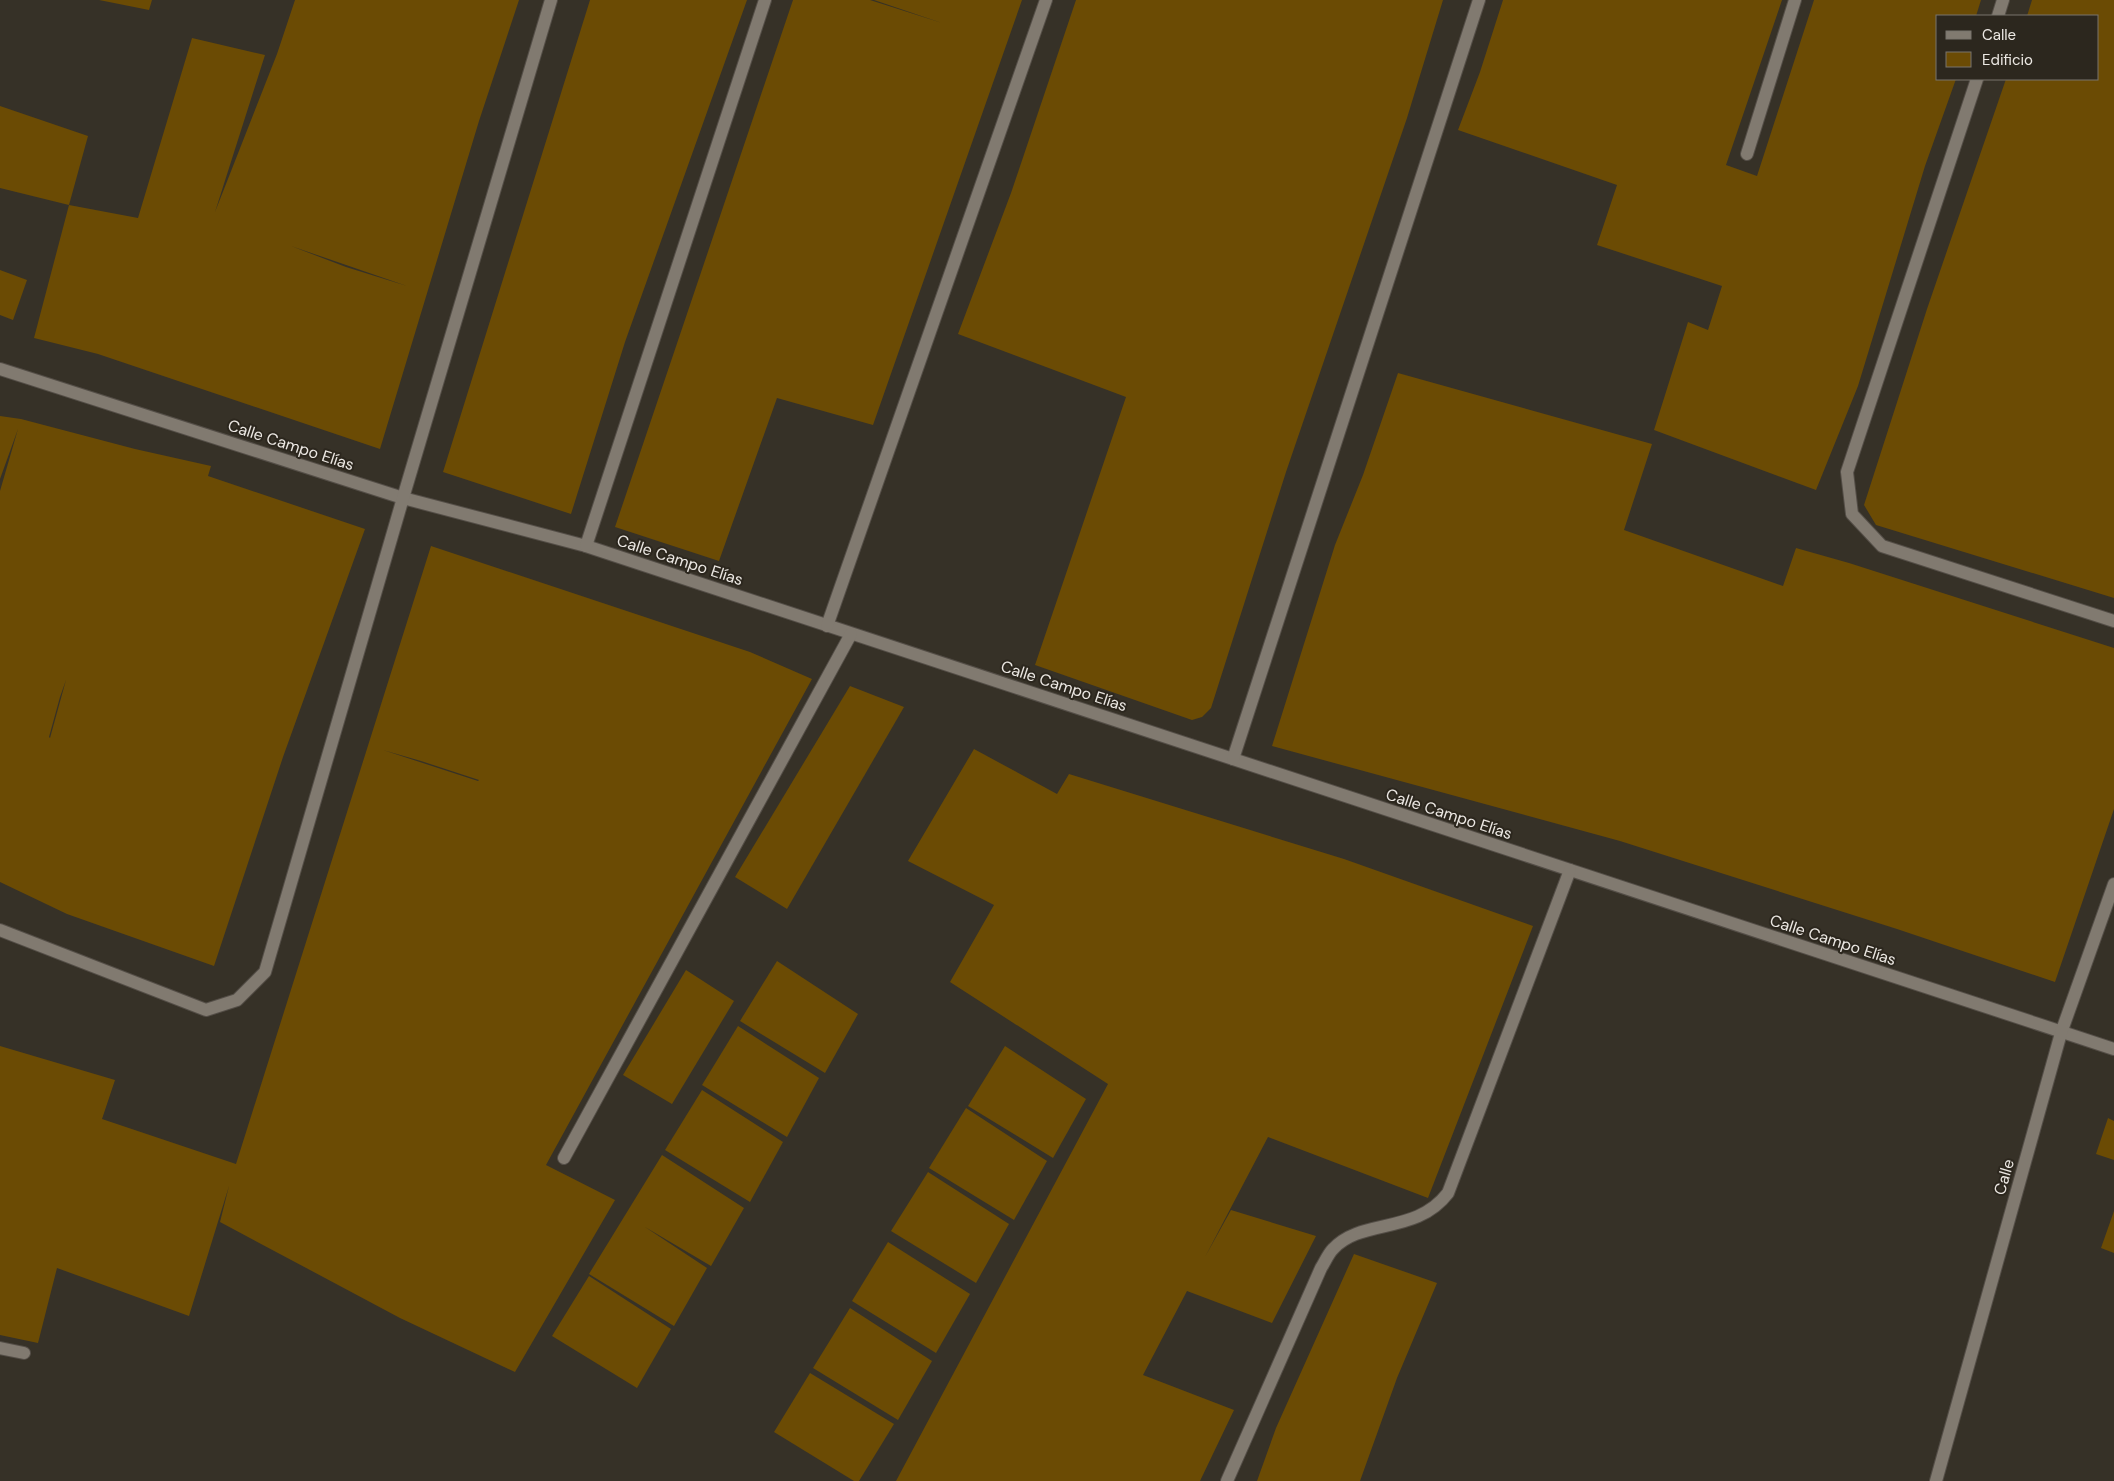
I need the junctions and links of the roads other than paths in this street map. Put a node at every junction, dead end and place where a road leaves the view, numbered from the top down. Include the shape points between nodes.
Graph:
1 (551, 0) edge
2 (765, 0) edge
3 (1046, 0) edge
4 (1479, 0) edge
5 (1795, 0) edge
6 (2003, 0) edge
7 (1998, 15) edge
8 (1977, 80) edge
9 (1747, 154) dead end
10 (0, 369) edge
11 (403, 498) junction
12 (586, 546) junction
13 (2114, 621) edge
14 (827, 626) junction
15 (851, 634) junction
16 (1233, 759) junction
17 (1570, 870) junction
18 (2114, 884) edge
19 (0, 930) edge
20 (2061, 1033) junction
21 (2114, 1049) edge
22 (564, 1158) dead end
23 (0, 1348) edge
24 (24, 1353) dead end
25 (1227, 1481) edge
26 (1936, 1481) edge

1 - 11 street
2 - 12 street
3 - 14 street
4 - 16 street
5 - 9 street
6 - 7 street
8 - 13 street via 1847,472 1852,514 1882,546
10 - 11 street, Calle Campo Elías
11 - 12 street, Calle Campo Elías
11 - 19 street via 265,972 237,1000 206,1010
12 - 14 street, Calle Campo Elías
14 - 15 street, Calle Campo Elías
15 - 16 street, Calle Campo Elías
15 - 22 street
16 - 17 street, Calle Campo Elías
17 - 20 street, Calle Campo Elías
17 - 25 street via 1448,1193 1438,1206 1412,1220 1350,1236 1333,1248 1321,1268
18 - 20 street, Calle
20 - 21 street, Calle Campo Elías
20 - 26 street, Calle
23 - 24 street

